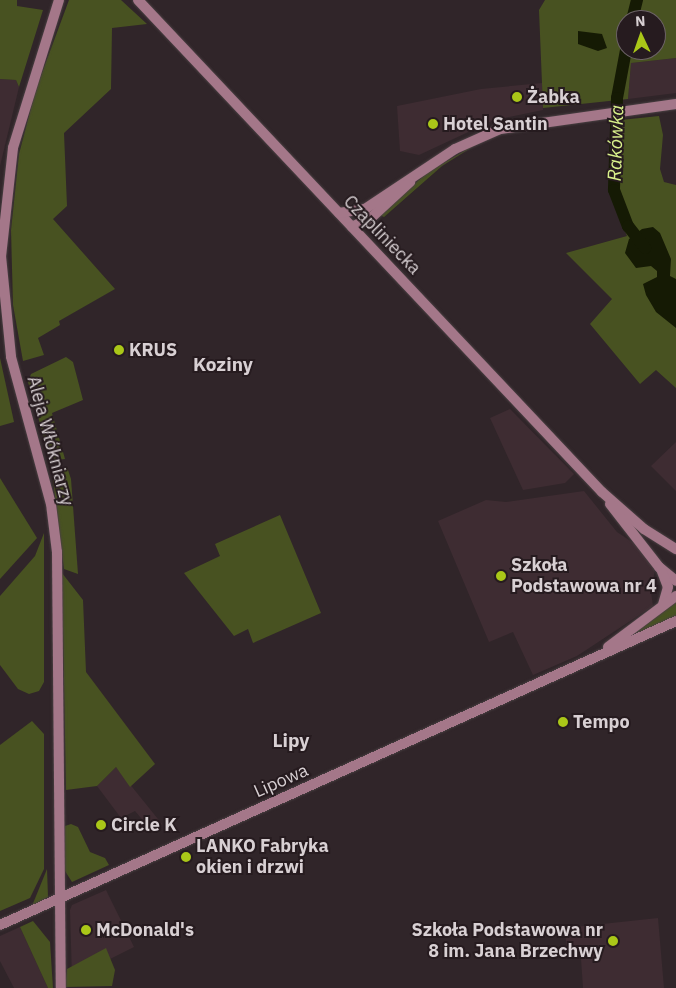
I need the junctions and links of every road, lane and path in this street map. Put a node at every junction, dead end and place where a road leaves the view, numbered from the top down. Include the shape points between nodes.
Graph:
1 (59, 0) edge
2 (138, 0) edge
3 (676, 104) edge
4 (416, 175) junction
5 (365, 209) junction
6 (339, 213) junction
7 (372, 217) junction
8 (352, 227) junction
9 (368, 243) junction
10 (602, 492) junction
11 (676, 549) edge
12 (660, 568) junction
13 (676, 581) edge
14 (676, 596) edge
15 (663, 606) junction
16 (676, 622) edge
17 (575, 666) junction
18 (58, 899) junction
19 (0, 925) edge
20 (61, 988) edge

1 - 18 street, Aleja Włókniarzy via 13,148 1,256 10,351 50,504 57,552
2 - 6 street, Czapliniecka
3 - 4 street via 500,129 455,148
4 - 5 street
4 - 7 street
5 - 6 street
5 - 8 street
6 - 8 street, Czapliniecka
7 - 8 street
7 - 9 street
8 - 9 street, Czapliniecka
9 - 10 street, Czapliniecka
10 - 11 street, Czapliniecka via 644,529
10 - 12 street, Czapliniecka
12 - 13 street, Czapliniecka
12 - 15 street via 668,587
14 - 15 street, Lipowa
15 - 17 street, Lipowa
16 - 17 street, Lipowa
17 - 18 street, Lipowa
18 - 19 street, Lipowa
18 - 20 street, Aleja Włókniarzy

